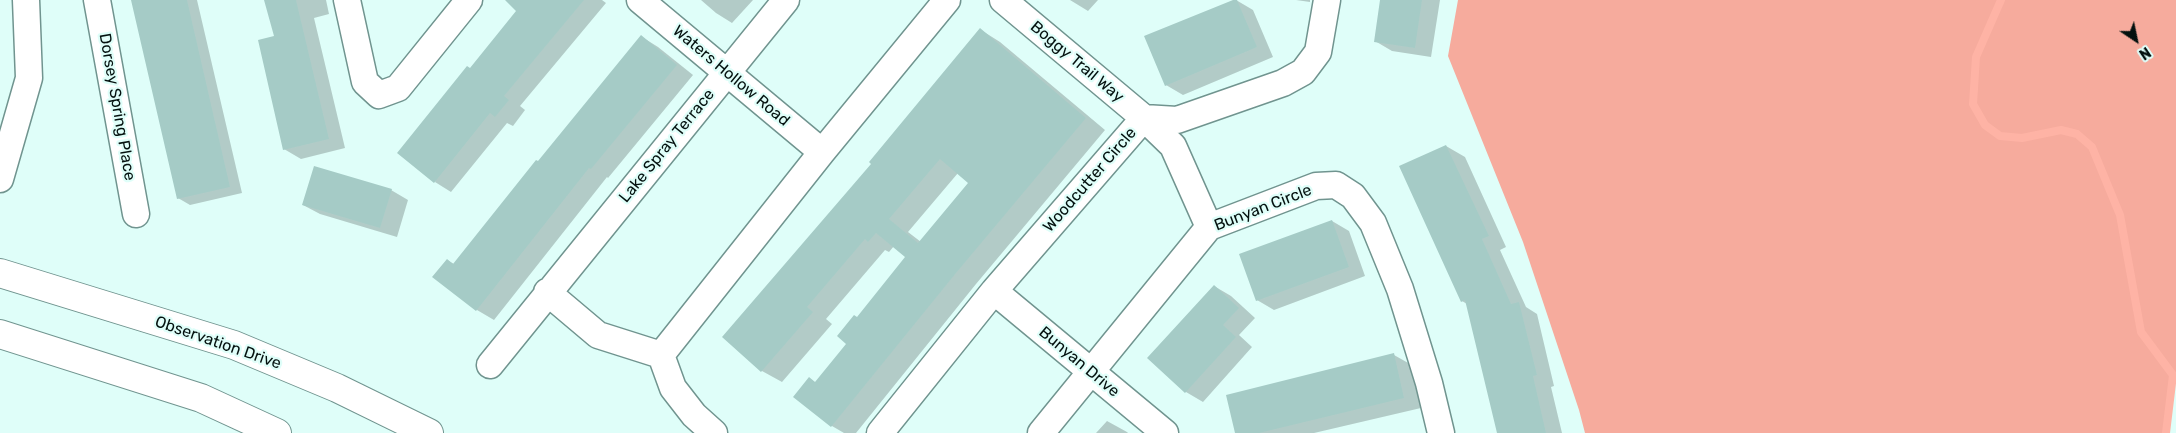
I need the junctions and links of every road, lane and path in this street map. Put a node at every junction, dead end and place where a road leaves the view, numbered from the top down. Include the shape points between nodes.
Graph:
1 (26, 0) edge
2 (97, 0) edge
3 (347, 0) edge
4 (469, 0) edge
5 (640, 0) edge
6 (786, 0) edge
7 (947, 0) edge
8 (1003, 0) edge
9 (1327, 0) edge
10 (727, 72) junction
11 (1144, 118) junction
12 (822, 152) junction
13 (0, 179) edge
14 (136, 214) dead end
15 (1209, 227) junction
16 (0, 273) edge
17 (994, 291) junction
18 (547, 292) junction
19 (0, 334) edge
20 (661, 355) junction
21 (490, 365) dead end
22 (1092, 372) junction
23 (278, 433) edge
24 (429, 433) edge
25 (714, 433) edge
26 (880, 433) edge
27 (1041, 433) edge
28 (1165, 433) edge
29 (1442, 433) edge

1 - 13 street via 29,78
2 - 14 street, Dorsey Spring Place
3 - 4 street via 366,82 379,95 398,88
5 - 10 street, Waters Hollow Road
6 - 10 street, Lake Spray Terrace
7 - 12 street
8 - 11 street, Boggy Trail Way
9 - 11 street, Woodcutter Circle via 1318,52 1303,72 1283,83 1177,120
10 - 12 street, Waters Hollow Road
10 - 18 street, Lake Spray Terrace
11 - 15 street, Boggy Trail Way via 1174,146
11 - 17 street, Woodcutter Circle
12 - 20 street
15 - 22 street, Bunyan Circle
15 - 29 street, Bunyan Circle via 1316,186 1336,185 1353,196 1373,223 1400,289
16 - 24 street, Observation Drive via 234,345 337,388
17 - 22 street, Bunyan Drive
17 - 26 street, Woodcutter Circle
18 - 20 street via 598,335
18 - 21 street, Lake Spray Terrace
19 - 23 street via 201,398
20 - 25 street via 673,388 694,415
22 - 27 street, Bunyan Circle
22 - 28 street, Bunyan Drive

